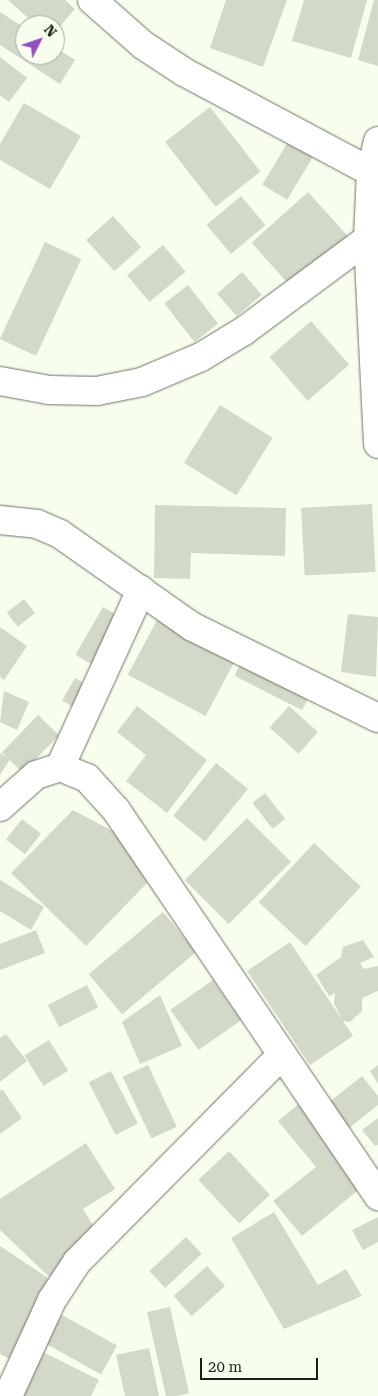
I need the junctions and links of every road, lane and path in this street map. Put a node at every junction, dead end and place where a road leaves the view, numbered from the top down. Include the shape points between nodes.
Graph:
1 (92, 0) edge
2 (378, 141) edge
3 (371, 172) junction
4 (368, 239) junction
5 (0, 381) edge
6 (378, 444) edge
7 (0, 520) edge
8 (141, 590) junction
9 (378, 718) edge
10 (60, 767) junction
11 (0, 807) edge
12 (282, 1055) junction
13 (378, 1196) edge
14 (8, 1396) edge

1 - 3 street via 143,45 184,72
2 - 3 street
3 - 4 street
4 - 5 street via 244,331 200,357 142,382 97,391 49,390
4 - 6 street
7 - 8 street via 37,524 60,534
8 - 9 street via 193,627
8 - 10 street
10 - 11 street via 36,775
10 - 12 street via 87,778 116,810
12 - 13 street
12 - 14 street via 77,1262 52,1300

